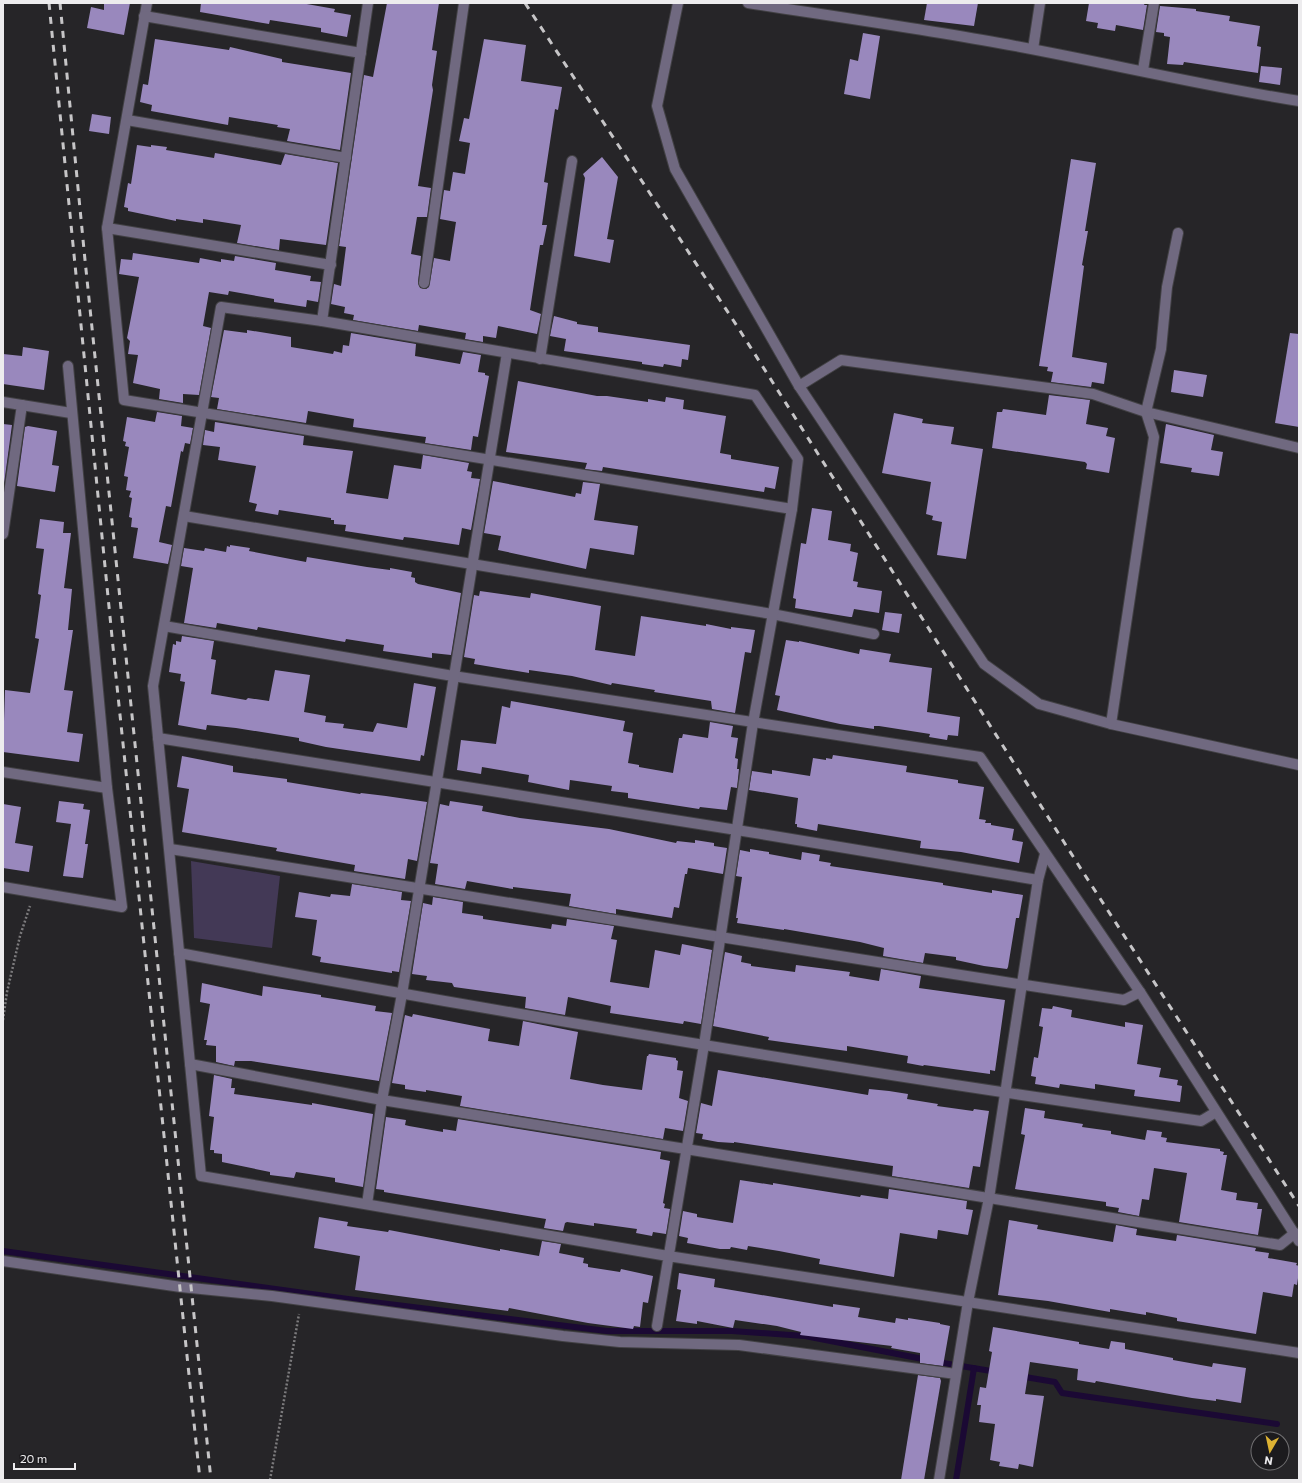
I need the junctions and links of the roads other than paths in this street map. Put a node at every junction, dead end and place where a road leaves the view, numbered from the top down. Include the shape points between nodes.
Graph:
1 (147, 3) edge
2 (368, 3) edge
3 (464, 3) edge
4 (678, 3) edge
5 (748, 3) edge
6 (1040, 3) edge
7 (1154, 3) edge
8 (144, 16) junction
9 (1033, 49) junction
10 (361, 53) junction
11 (1143, 70) junction
12 (1299, 100) edge
13 (127, 120) junction
14 (346, 158) junction
15 (572, 161) dead end
16 (107, 228) junction
17 (1178, 233) dead end
18 (331, 265) junction
19 (424, 283) dead end
20 (322, 321) junction
21 (507, 353) junction
22 (540, 359) junction
23 (68, 366) dead end
24 (799, 386) junction
25 (3, 402) edge
26 (22, 405) junction
27 (201, 412) junction
28 (1146, 412) junction
29 (71, 413) junction
30 (1299, 448) edge
31 (490, 459) junction
32 (792, 509) junction
33 (184, 516) junction
34 (3, 534) edge
35 (474, 565) junction
36 (772, 614) junction
37 (164, 626) junction
38 (874, 634) dead end
39 (453, 676) junction
40 (754, 723) junction
41 (1110, 724) junction
42 (158, 738) junction
43 (1299, 765) edge
44 (3, 772) edge
45 (436, 782) junction
46 (107, 788) junction
47 (737, 830) junction
48 (170, 849) junction
49 (1044, 854) junction
50 (1038, 880) junction
51 (3, 887) edge
52 (418, 887) junction
53 (720, 937) junction
54 (179, 954) junction
55 (1023, 986) junction
56 (1140, 992) junction
57 (402, 994) junction
58 (704, 1045) junction
59 (190, 1064) junction
60 (1005, 1093) junction
61 (382, 1100) junction
62 (1216, 1112) junction
63 (687, 1150) junction
64 (989, 1198) junction
65 (367, 1204) junction
66 (1297, 1237) edge
67 (668, 1256) junction
68 (3, 1261) edge
69 (968, 1302) junction
70 (657, 1326) dead end
71 (1299, 1353) edge
72 (956, 1374) junction
73 (939, 1480) edge

1 - 8 street
2 - 10 street
3 - 19 street
4 - 24 street via 657,106 675,169
5 - 9 street
6 - 9 street
7 - 11 street
8 - 10 street
8 - 13 street
9 - 11 street
10 - 14 street
11 - 12 street via 1235,91
13 - 14 street
13 - 16 street
14 - 18 street
15 - 22 street
16 - 18 street
16 - 27 street via 124,400
17 - 28 street via 1167,287 1161,349
18 - 20 street
20 - 21 street
20 - 27 street via 221,307
21 - 22 street
21 - 31 street
22 - 32 street via 755,396 798,459
23 - 29 street
24 - 28 street via 842,360 1093,394
24 - 41 street via 984,664 1040,704
25 - 26 street
26 - 29 street
26 - 34 street
27 - 31 street
27 - 33 street
28 - 30 street
28 - 41 street via 1154,437
29 - 46 street
31 - 32 street
31 - 35 street
32 - 36 street
33 - 35 street
33 - 37 street
35 - 36 street
35 - 39 street
36 - 38 street
36 - 40 street
37 - 39 street
37 - 42 street via 153,686
39 - 40 street
39 - 45 street
40 - 47 street
40 - 49 street via 980,757
41 - 43 street
42 - 45 street
42 - 48 street
44 - 46 street
45 - 47 street
45 - 52 street
46 - 51 street via 122,907
47 - 50 street
47 - 53 street
48 - 52 street
48 - 54 street
49 - 50 street
49 - 56 street
50 - 55 street
52 - 53 street
52 - 57 street
53 - 55 street
53 - 58 street
54 - 57 street
54 - 59 street
55 - 56 street via 1124,1000
55 - 60 street
56 - 62 street
57 - 58 street
57 - 61 street
58 - 60 street
58 - 63 street
59 - 61 street
59 - 65 street via 201,1176
60 - 62 street via 1201,1121
60 - 64 street
61 - 63 street
61 - 65 street
62 - 66 street
63 - 64 street
63 - 67 street
64 - 66 street via 1280,1245
64 - 69 street
65 - 67 street
67 - 69 street
67 - 70 street
68 - 72 street via 181,1287 301,1300 563,1336 620,1342 739,1345
69 - 71 street
69 - 72 street
72 - 73 street

